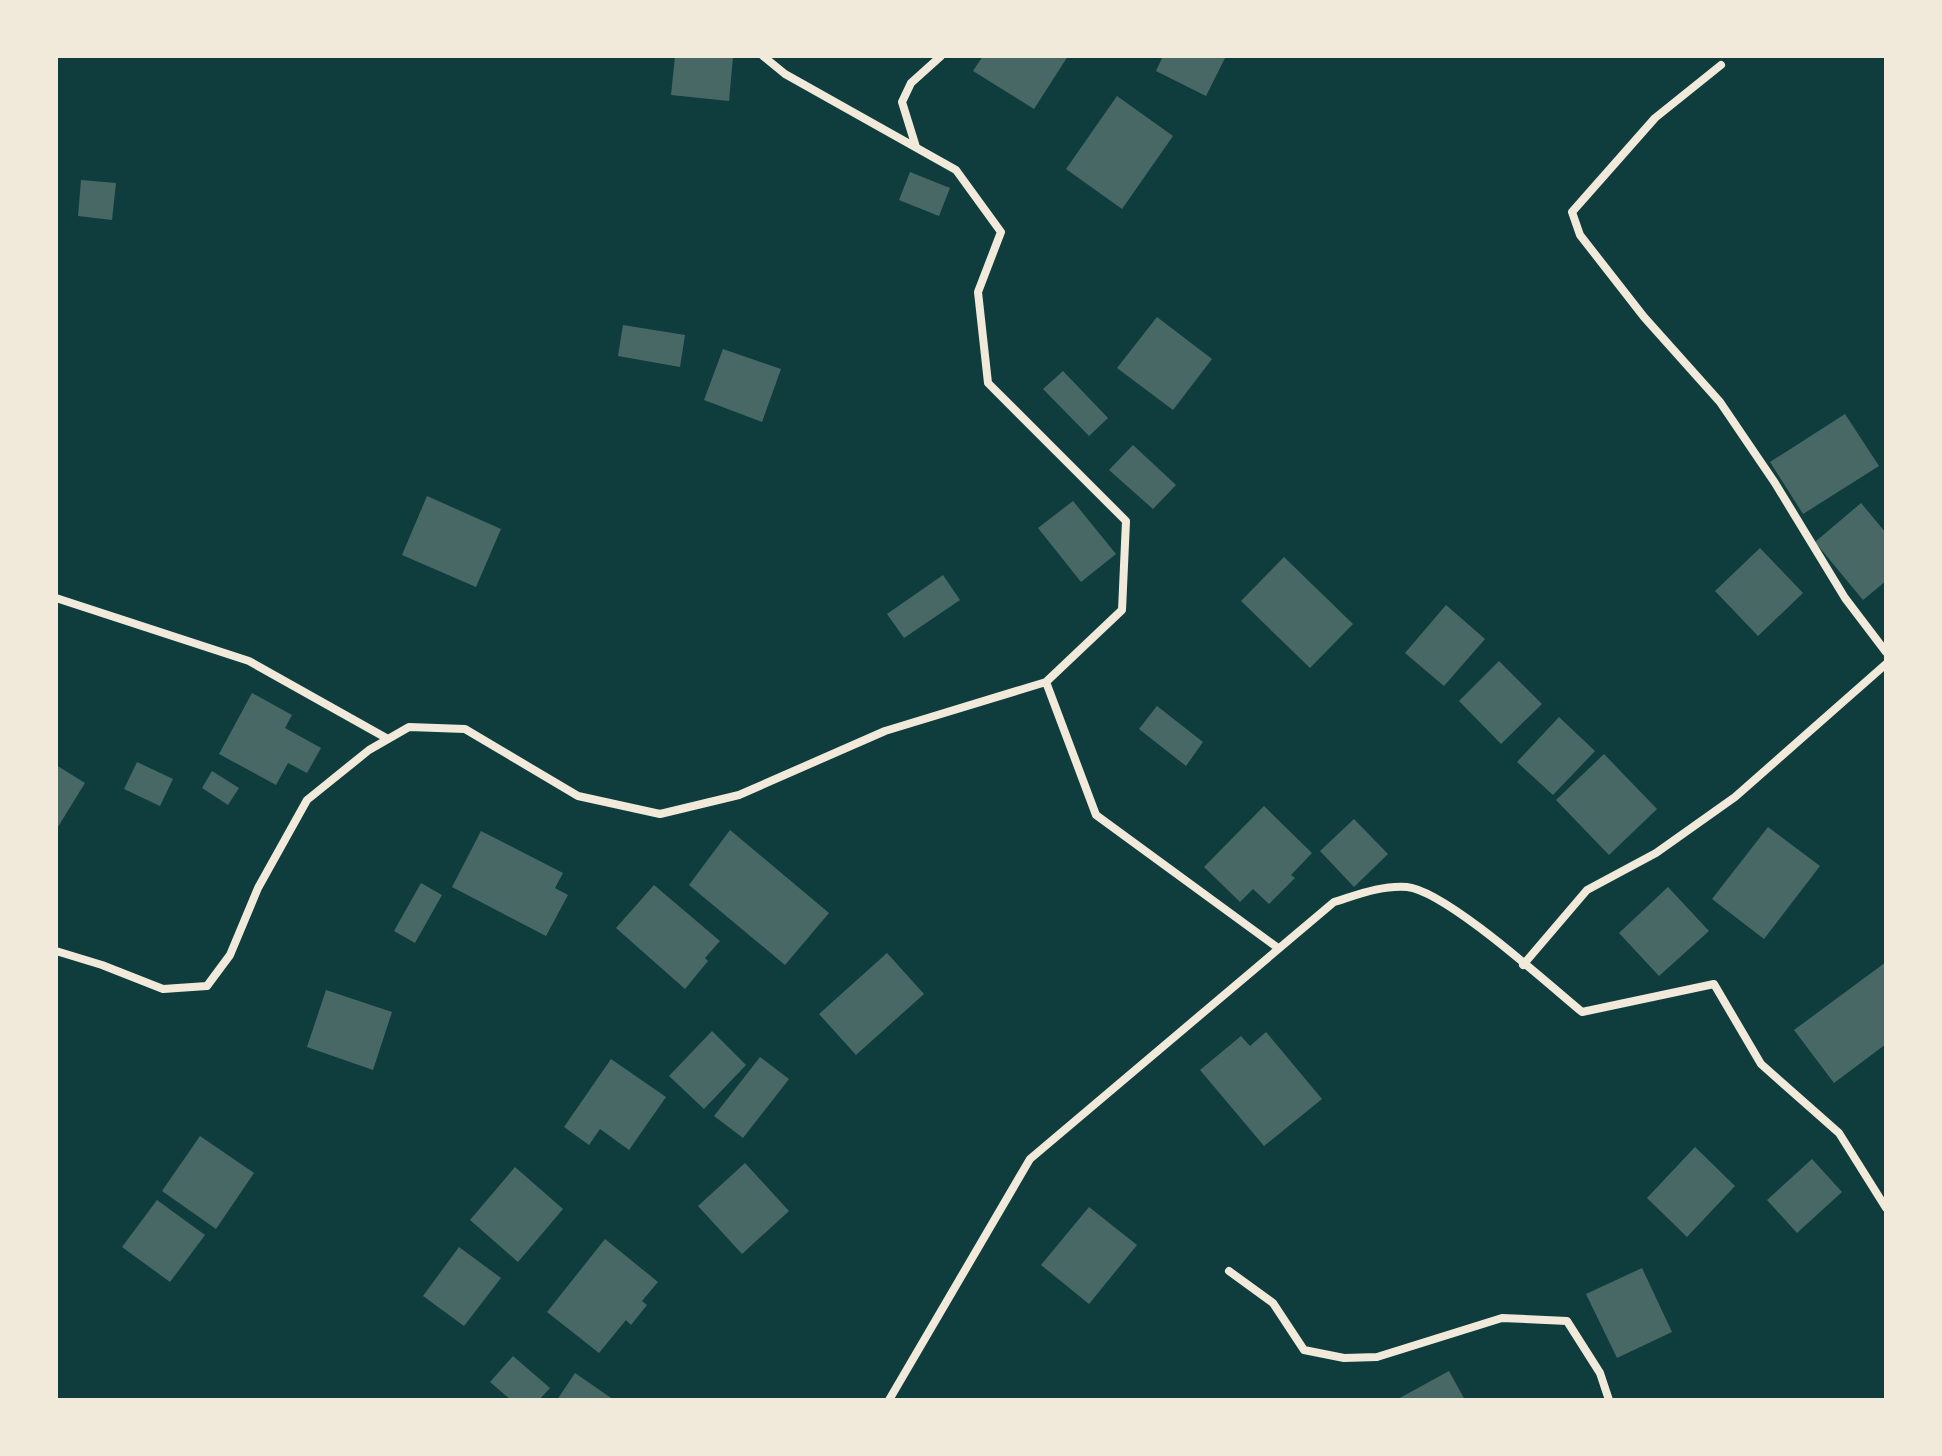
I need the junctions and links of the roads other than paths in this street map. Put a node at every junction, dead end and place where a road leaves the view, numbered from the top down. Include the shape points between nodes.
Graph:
1 (763, 56) edge
2 (941, 56) edge
3 (1721, 65) dead end
4 (916, 147) junction
5 (56, 598) edge
6 (1886, 652) edge
7 (1886, 664) edge
8 (1046, 682) junction
9 (388, 739) junction
10 (1278, 948) junction
11 (56, 951) edge
12 (1523, 965) junction
13 (1886, 1208) edge
14 (1229, 1271) dead end
15 (889, 1400) edge
16 (1609, 1400) edge

1 - 4 street via 785,74
2 - 4 street via 911,83 902,102
3 - 6 street via 1655,118 1572,212 1580,235 1720,402 1845,598
4 - 8 street via 956,170 1001,232 978,292 988,383 1126,521 1122,610
5 - 9 street via 249,661
7 - 12 street via 1735,797 1656,853 1587,890
8 - 9 street via 885,731 739,795 660,814 578,796 465,729 409,727
8 - 10 street via 1096,815
9 - 11 street via 307,800 258,888 230,955 207,986 163,989
10 - 12 street via 1334,902 1409,887 1455,909
10 - 15 street via 1030,1159
12 - 13 street via 1582,1012 1714,984 1761,1064 1839,1133
14 - 16 street via 1273,1303 1304,1350 1344,1358 1377,1357 1502,1318 1567,1321 1600,1373

